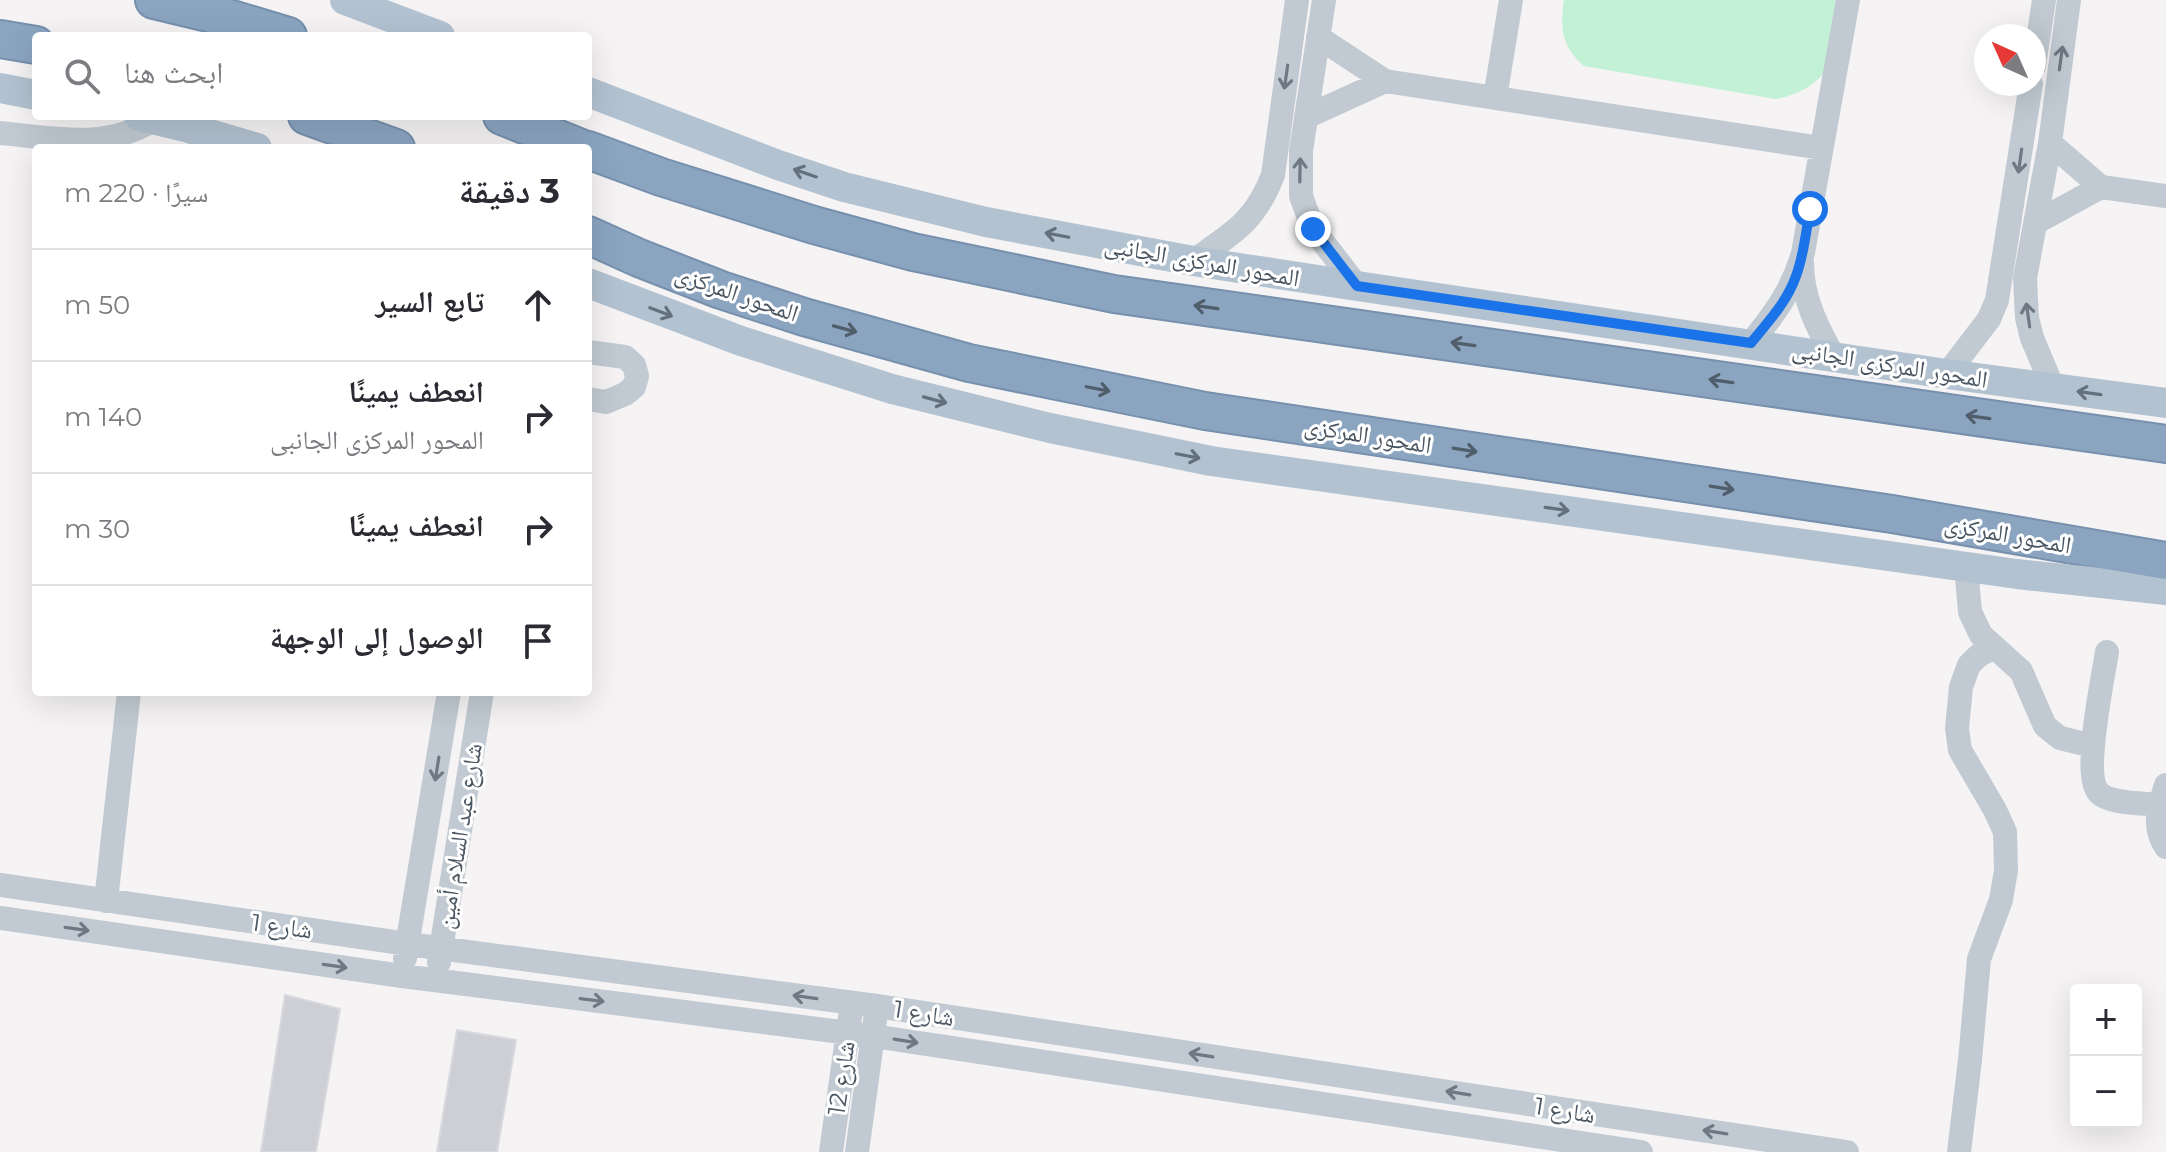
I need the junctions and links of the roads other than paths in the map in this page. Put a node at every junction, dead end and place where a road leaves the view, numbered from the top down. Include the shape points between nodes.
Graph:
1 (154, 0) edge
2 (345, 0) edge
3 (1297, 0) edge
4 (1324, 0) edge
5 (1511, 0) edge
6 (1848, 0) edge
7 (2044, 0) edge
8 (2069, 0) edge
9 (2040, 24) edge
10 (275, 32) edge
11 (429, 32) edge
12 (1318, 37) junction
13 (0, 39) edge
14 (32, 44) edge
15 (1385, 81) junction
16 (0, 88) edge
17 (32, 94) edge
18 (592, 94) edge
19 (2029, 96) edge
20 (1495, 98) junction
21 (1306, 117) junction
22 (146, 120) edge
23 (154, 120) edge
24 (318, 120) edge
25 (512, 120) edge
26 (0, 133) edge
27 (67, 143) edge
28 (2050, 143) junction
29 (242, 144) edge
30 (385, 144) edge
31 (571, 144) edge
32 (1821, 148) junction
33 (592, 151) edge
34 (2101, 187) junction
35 (2166, 196) edge
36 (2037, 222) junction
37 (592, 237) edge
38 (1803, 253) junction
39 (1193, 261) junction
40 (592, 285) edge
41 (1357, 286) junction
42 (1751, 343) junction
43 (592, 353) edge
44 (1833, 356) junction
45 (1947, 374) junction
46 (2053, 388) junction
47 (592, 400) edge
48 (2166, 403) edge
49 (2166, 444) edge
50 (2166, 561) edge
51 (1966, 566) junction
52 (2166, 590) edge
53 (1994, 647) junction
54 (2107, 652) dead end
55 (129, 696) edge
56 (448, 696) edge
57 (481, 696) edge
58 (2093, 746) junction
59 (2162, 795) edge
60 (2166, 847) edge
61 (0, 885) edge
62 (106, 901) junction
63 (0, 918) edge
64 (408, 944) junction
65 (441, 947) junction
66 (402, 976) junction
67 (437, 980) junction
68 (852, 1003) junction
69 (877, 1006) junction
70 (848, 1033) junction
71 (873, 1036) junction
72 (831, 1152) edge
73 (857, 1152) edge
74 (1641, 1152) edge
75 (1847, 1152) edge
76 (1959, 1152) edge

1 - 10 highway
2 - 11 main road
3 -> 39 street via 1273,175 1250,218
4 - 12 street
5 - 20 street
6 - 32 street
7 - 9 street
28 -> 8 street
12 - 15 street
12 - 21 street
13 - 14 highway
15 - 20 street
15 - 21 street
16 - 17 main road
39 -> 18 main road, المحور المركزى الجانبى via 986,222 844,187
19 -> 45 street via 1997,300 1989,319
20 - 32 street
41 -> 21 street via 1306,213 1300,179
22 - 27 street via 143,127 117,137
23 - 29 main road
24 - 30 highway
25 - 31 highway
26 - 27 street
28 - 34 street
28 - 36 street
32 - 38 street
49 -> 33 highway via 1114,294 899,248
34 - 35 street
34 - 36 street
46 -> 36 street via 2027,318 2025,278
37 -> 50 highway, المحور المركزى via 721,290 984,366 1205,411 1892,514
38 - 42 street via 1785,299
38 - 44 street via 1808,304
39 - 41 main road, المحور المركزى الجانبى
40 -> 51 main road via 816,366 1064,431 1211,461
41 - 42 main road, المحور المركزى الجانبى
42 - 44 main road, المحور المركزى الجانبى
43 - 47 street via 625,357 637,376 625,394 606,402
44 - 45 main road, المحور المركزى الجانبى
45 - 46 main road, المحور المركزى الجانبى
48 -> 46 main road, المحور المركزى الجانبى
51 - 52 main road
51 - 53 street via 1970,612
53 - 58 street via 2021,671 2045,726 2060,738
53 - 76 street via 1969,665 1957,728 1960,750 2005,832 2006,870 1979,959
54 - 58 street
55 - 62 street
56 -> 64 street, شارع عبد السلام أمين
57 - 65 street, شارع عبد السلام أمين
58 - 59 street via 2092,780 2098,792 2111,800
59 - 60 street via 2157,829
61 - 62 street, شارع 1
62 - 64 street, شارع 1
63 -> 66 street, شارع 1
64 - 65 street, شارع 1
64 - 66 street, شارع عبد السلام أمين
65 - 67 street, شارع عبد السلام أمين
68 -> 65 street, شارع 1
66 - 67 street, شارع 1
67 -> 70 street, شارع 1
68 - 69 street, شارع 1
68 - 70 street, شارع 12
69 - 71 street, شارع 12
75 -> 69 street, شارع 1
70 - 71 street, شارع 1
70 - 72 street, شارع 12
71 - 73 street, شارع 12
71 -> 74 street, شارع 1

